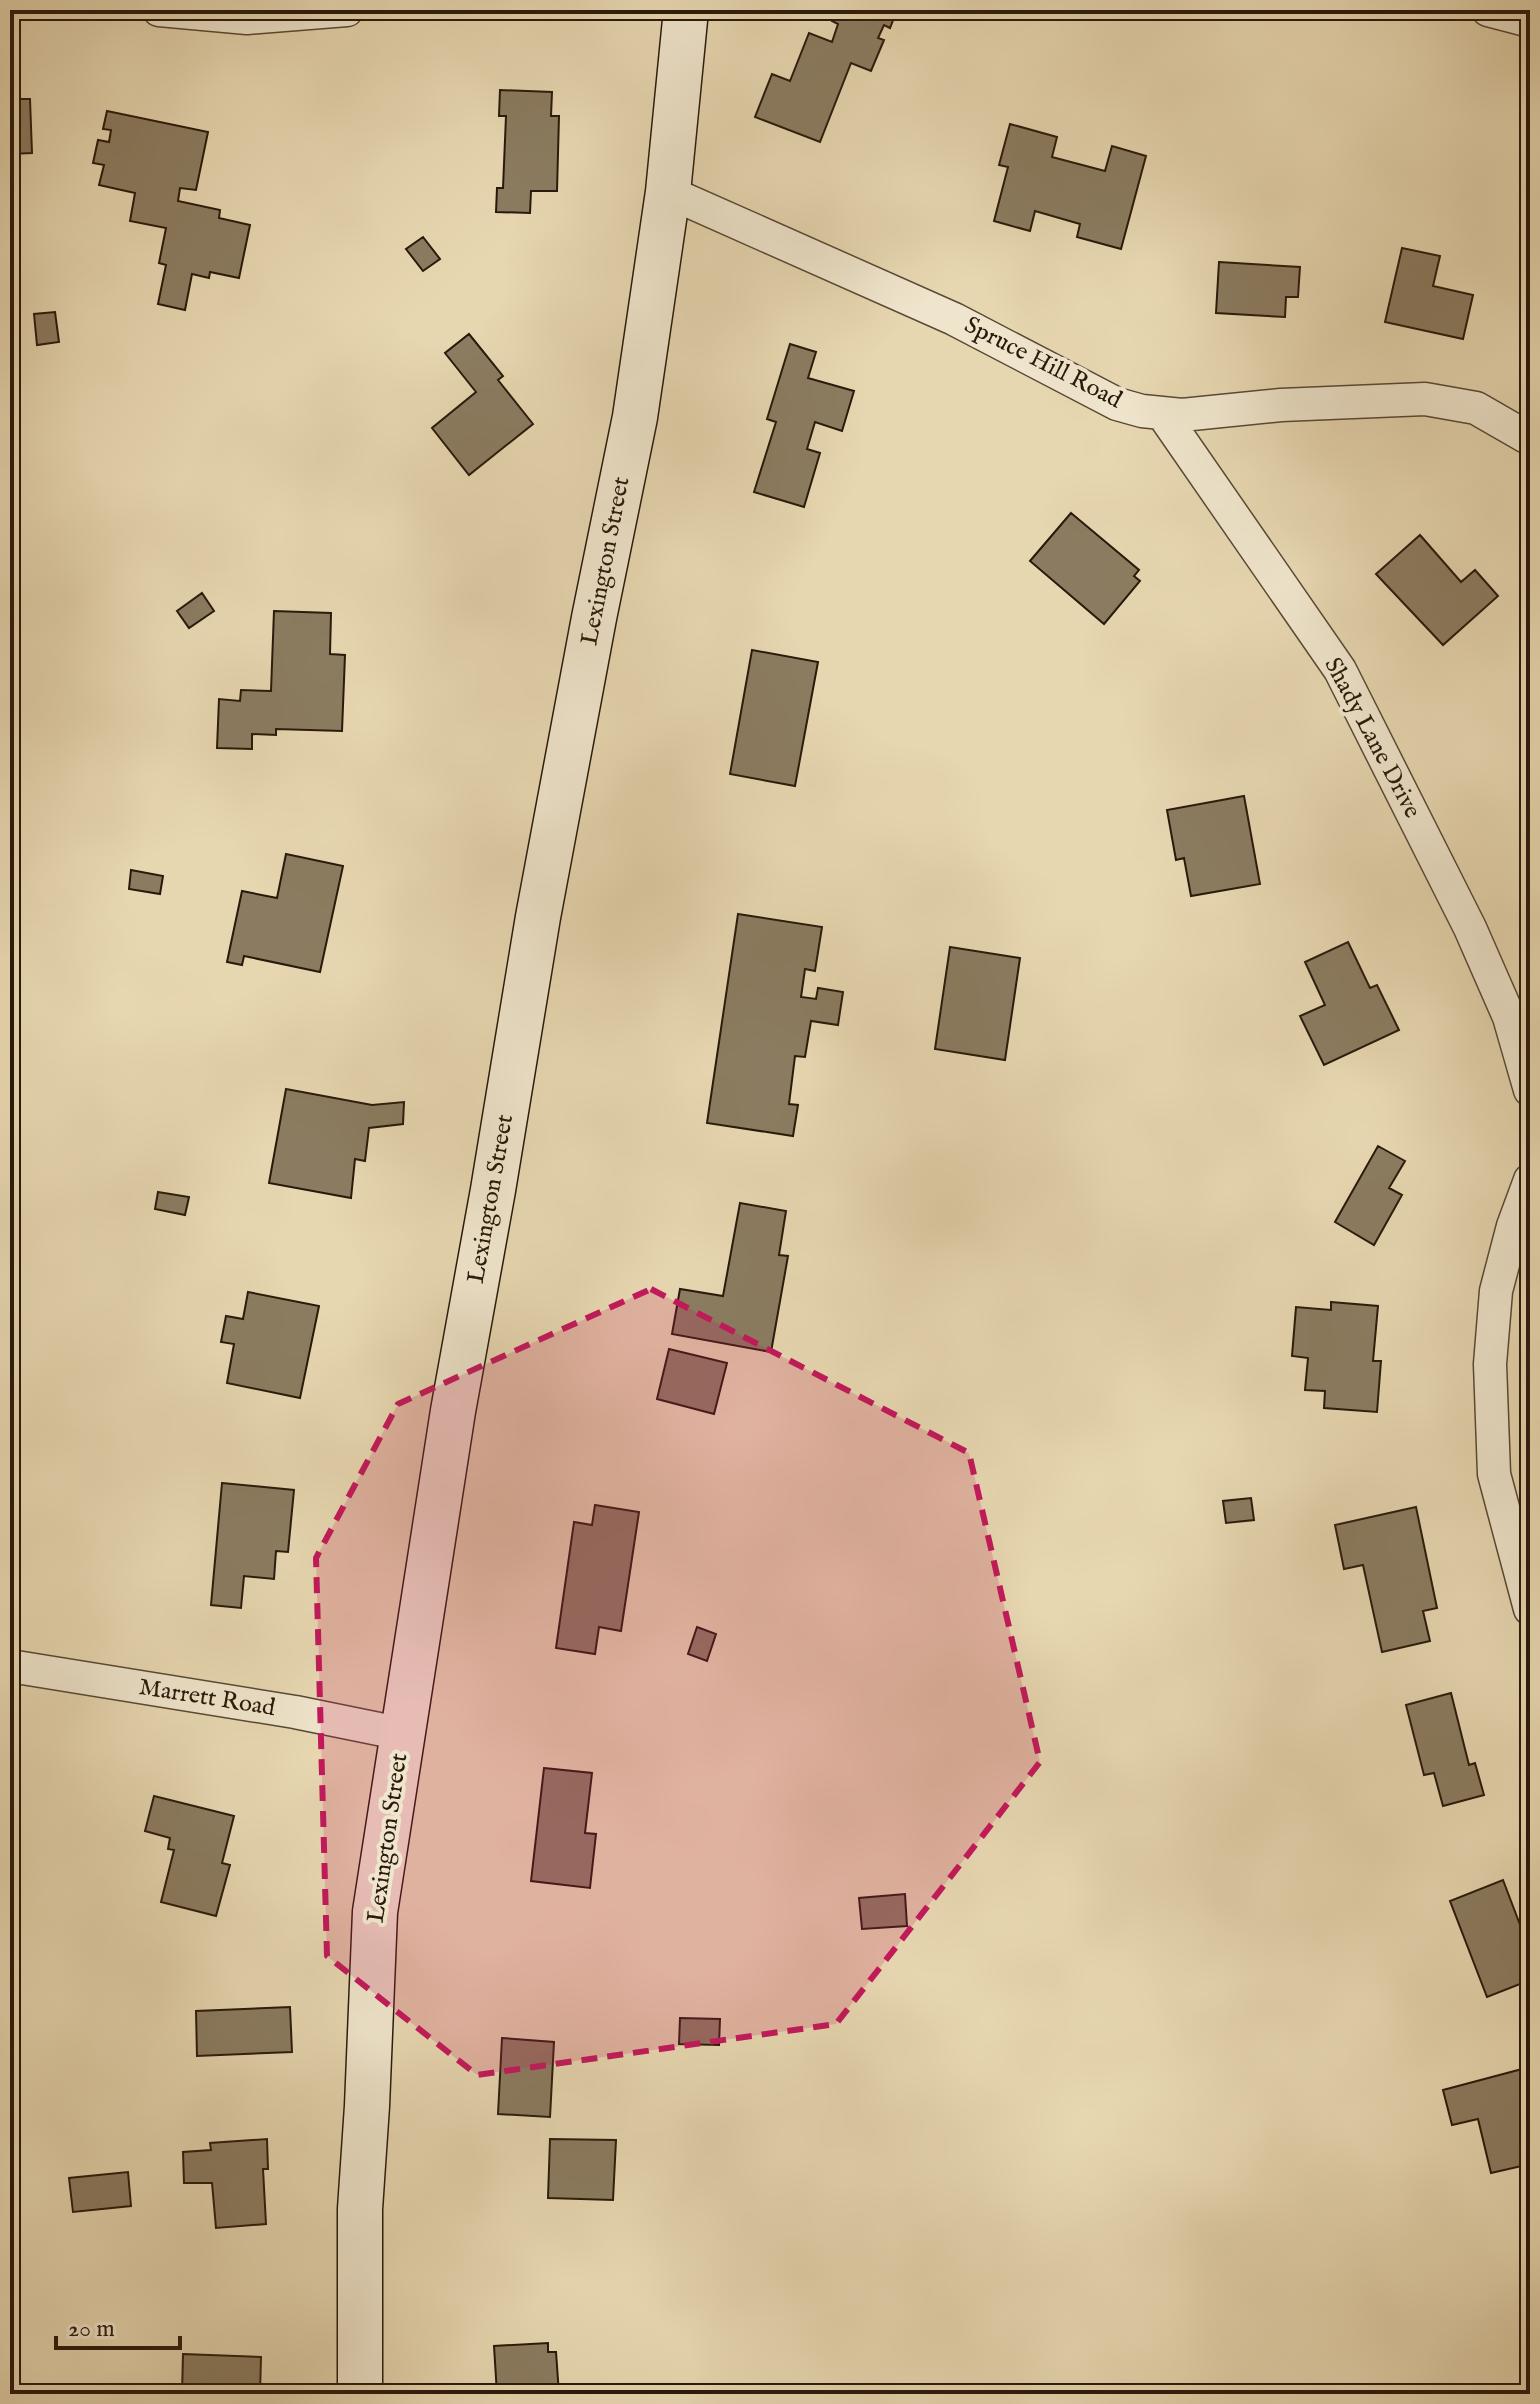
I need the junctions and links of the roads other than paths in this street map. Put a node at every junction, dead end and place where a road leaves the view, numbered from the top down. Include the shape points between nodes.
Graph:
1 (159, 10) edge
2 (347, 10) edge
3 (686, 10) edge
4 (1488, 10) edge
5 (1530, 21) edge
6 (668, 192) junction
7 (1162, 413) junction
8 (1530, 439) edge
9 (1530, 1090) edge
10 (1530, 1180) edge
11 (1530, 1609) edge
12 (10, 1666) edge
13 (403, 1734) junction
14 (360, 2394) edge

1 - 2 street via 247,18
3 - 6 street, Lexington Street
4 - 5 street
6 - 7 street, Spruce Hill Road via 954,319 1117,404
6 - 13 street, Lexington Street via 635,417 538,917
7 - 8 street, Spruce Hill Road via 1425,399 1476,408
7 - 9 street, Shady Lane Drive via 1340,670 1470,928 1509,1017
10 - 11 street via 1496,1291 1490,1364 1494,1474
12 - 13 street, Marrett Road
13 - 14 street, Lexington Street via 375,1912 360,2209

